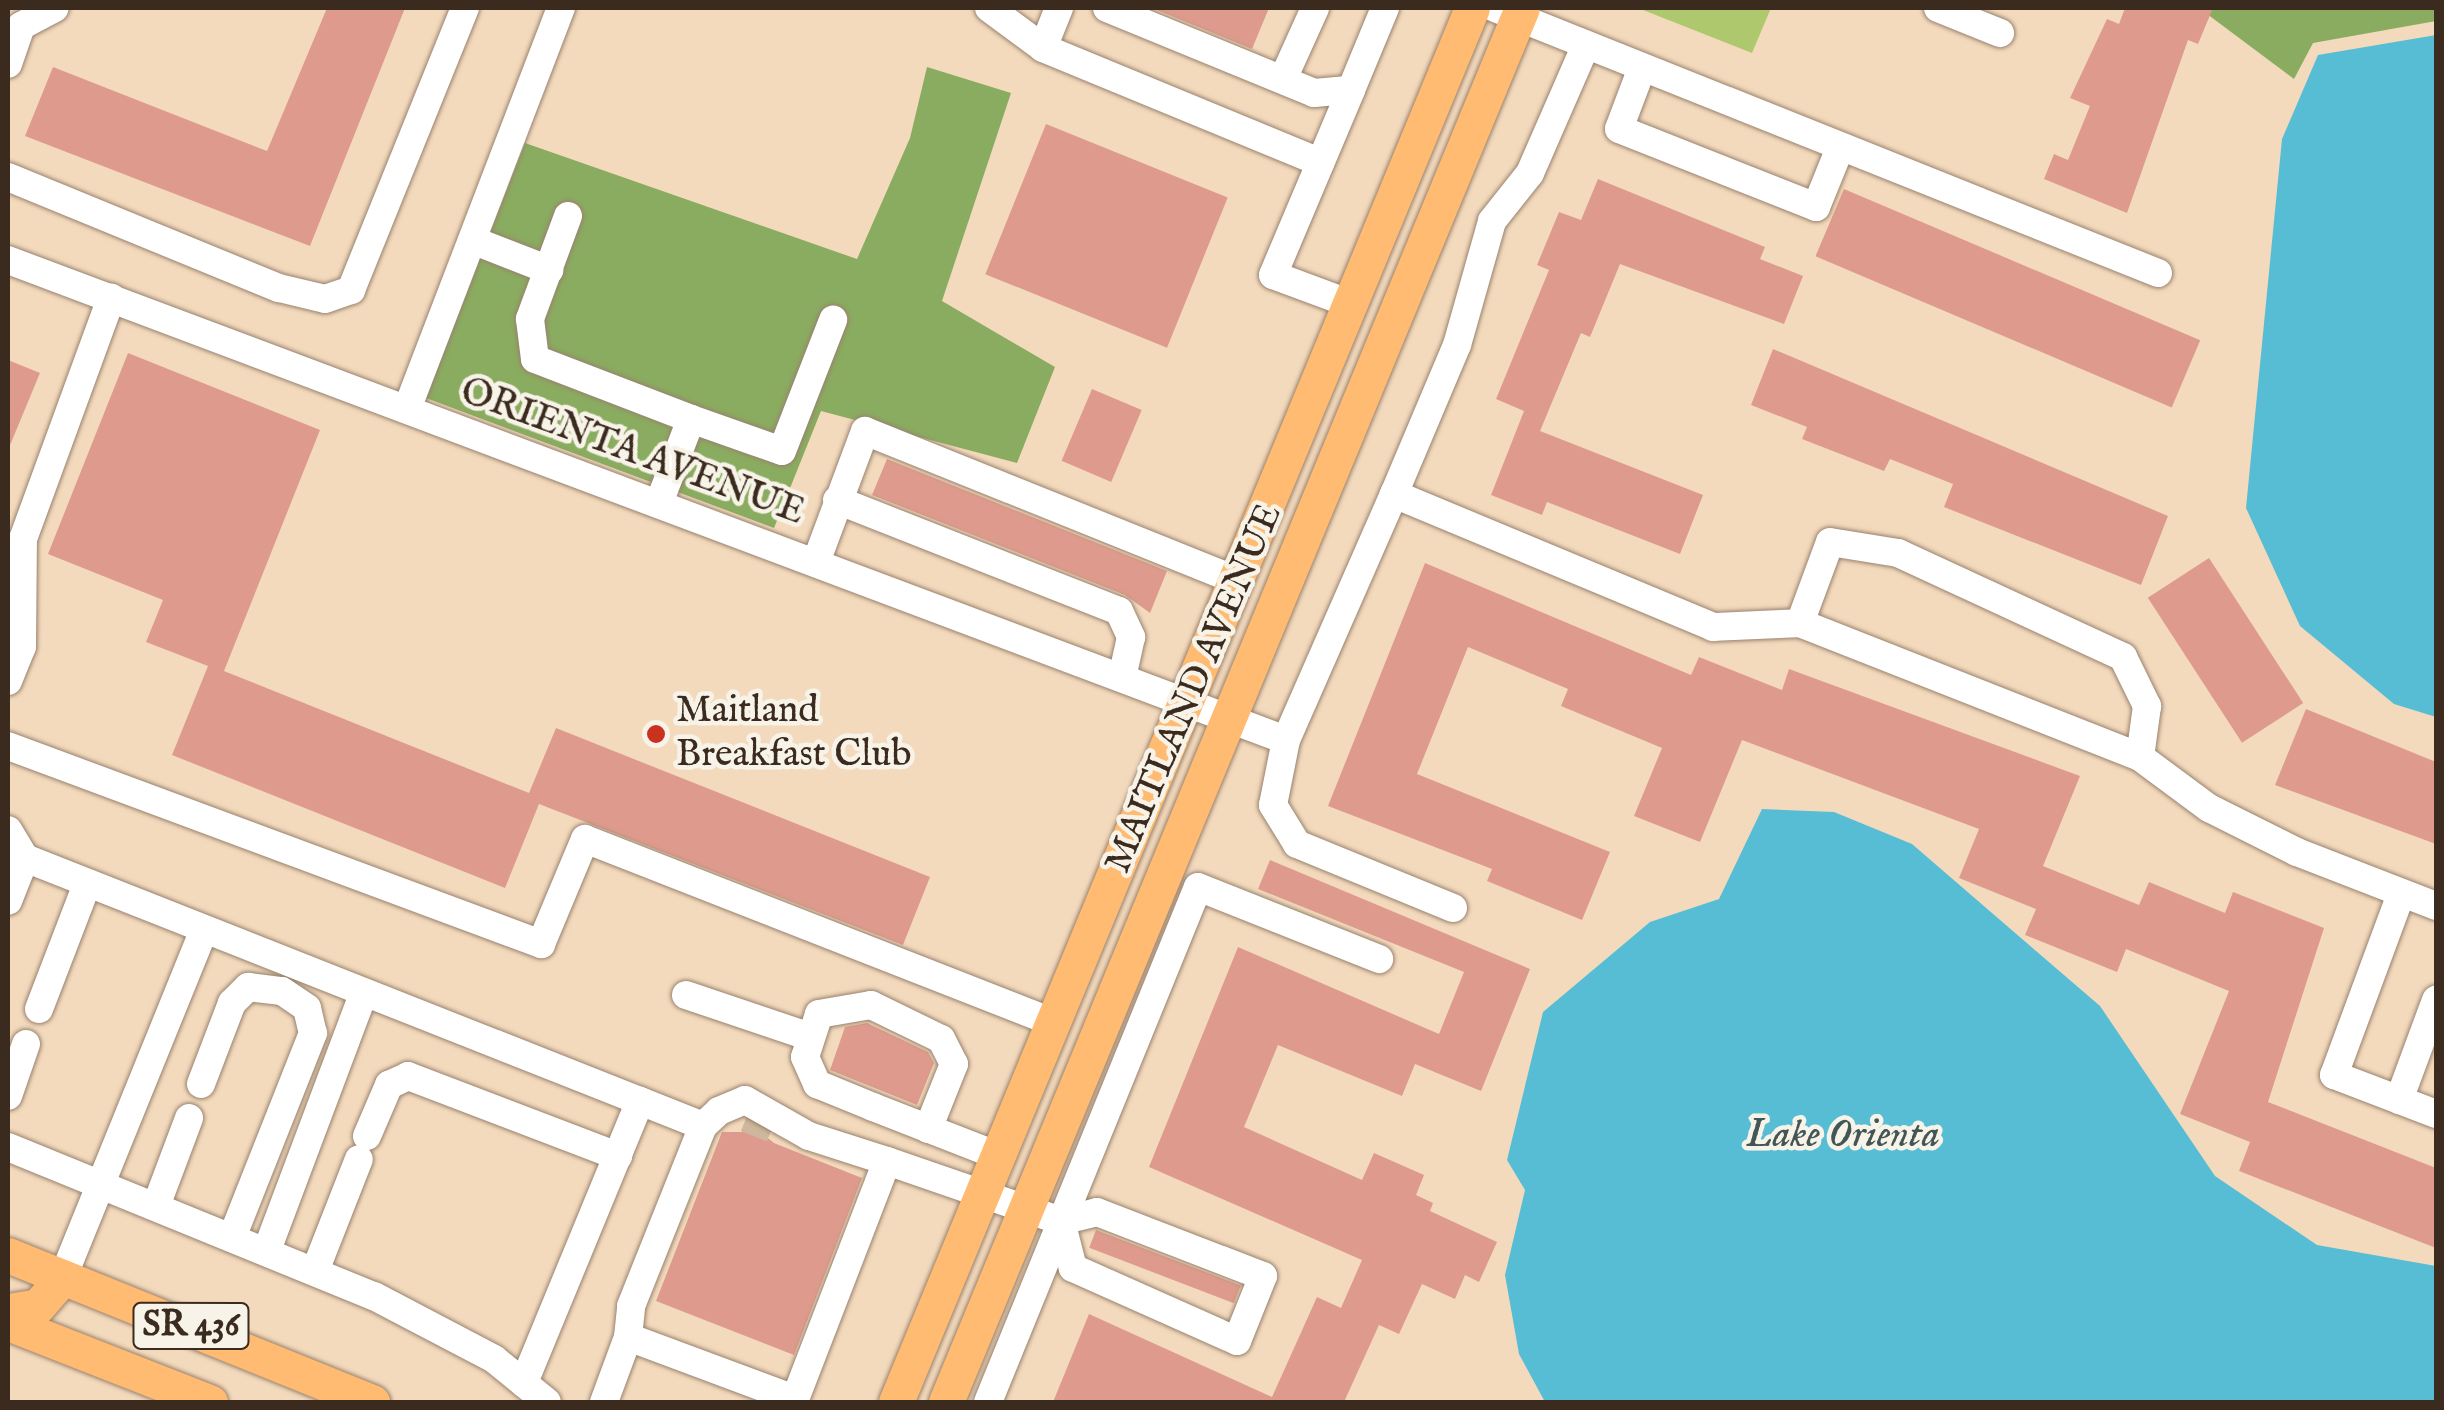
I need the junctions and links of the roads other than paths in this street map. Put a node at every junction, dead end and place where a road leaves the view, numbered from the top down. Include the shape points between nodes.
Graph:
1 (55, 8) edge
2 (465, 8) edge
3 (561, 8) edge
4 (989, 8) edge
5 (1059, 8) edge
6 (1107, 8) edge
7 (1315, 8) edge
8 (1385, 8) edge
9 (1472, 8) edge
10 (1939, 8) edge
11 (1512, 11) edge
12 (2000, 32) dead end
13 (1586, 45) junction
14 (1043, 48) junction
15 (8, 64) edge
16 (1642, 68) junction
17 (1283, 79) junction
18 (1351, 90) junction
19 (1840, 148) junction
20 (1320, 162) junction
21 (8, 177) edge
22 (568, 216) dead end
23 (472, 240) junction
24 (8, 260) edge
25 (549, 270) junction
26 (2158, 273) dead end
27 (110, 298) junction
28 (1351, 304) junction
29 (833, 320) dead end
30 (407, 409) junction
31 (692, 419) junction
32 (1394, 494) junction
33 (837, 500) junction
34 (659, 503) junction
35 (816, 562) junction
36 (1234, 579) junction
37 (1800, 623) junction
38 (1122, 678) junction
39 (8, 681) edge
40 (1181, 704) junction
41 (1228, 722) junction
42 (1286, 740) junction
43 (8, 746) edge
44 (2140, 757) junction
45 (8, 830) edge
46 (25, 858) junction
47 (87, 884) junction
48 (2400, 894) junction
49 (8, 901) edge
50 (2436, 906) edge
51 (1453, 908) dead end
52 (203, 932) junction
53 (1379, 959) dead end
54 (363, 994) junction
55 (686, 995) dead end
56 (2436, 1000) edge
57 (39, 1009) dead end
58 (1050, 1021) junction
59 (808, 1036) junction
60 (26, 1044) dead end
61 (201, 1084) dead end
62 (8, 1096) edge
63 (2399, 1100) junction
64 (640, 1101) junction
65 (2436, 1114) edge
66 (189, 1118) dead end
67 (723, 1118) junction
68 (928, 1128) junction
69 (778, 1132) tunnel mouth
70 (809, 1136) junction
71 (8, 1147) edge
72 (618, 1156) junction
73 (996, 1156) junction
74 (888, 1160) junction
75 (101, 1186) junction
76 (980, 1194) junction
77 (156, 1206) junction
78 (1024, 1209) junction
79 (1061, 1221) junction
80 (234, 1235) junction
81 (267, 1250) junction
82 (8, 1255) edge
83 (316, 1271) junction
84 (63, 1276) junction
85 (8, 1312) edge
86 (8, 1323) edge
87 (628, 1337) junction
88 (524, 1383) junction
89 (795, 1401) edge
90 (210, 1402) edge
91 (372, 1402) edge
92 (548, 1402) edge
93 (604, 1402) edge
94 (896, 1402) edge
95 (946, 1402) edge
96 (988, 1402) edge

1 - 15 street via 20,26
2 - 21 street via 351,290 325,299 279,288
3 - 23 street
4 - 14 street
5 - 14 street
6 - 17 street
7 - 17 street
8 - 18 street
9 - 28 main road, MAITLAND AVENUE
10 - 12 street
11 - 13 street
11 - 41 main road, MAITLAND AVENUE
13 - 16 street
13 - 32 street via 1530,173 1492,221 1457,345
14 - 20 street
16 - 19 street
16 - 19 street via 1619,130 1816,208
17 - 18 street via 1314,92
18 - 20 street
19 - 26 street
20 - 28 street via 1272,275
22 - 25 street
23 - 25 street
23 - 30 street
24 - 27 street, ORIENTA AVENUE
25 - 31 street via 530,318 535,359
27 - 30 street, ORIENTA AVENUE
27 - 39 street via 23,539 22,648
28 - 36 main road, MAITLAND AVENUE
29 - 31 street via 782,451
30 - 34 street, ORIENTA AVENUE
31 - 34 street
32 - 37 street via 1714,626
32 - 42 street
33 - 35 street
33 - 36 street via 865,431
33 - 38 street via 1118,611 1131,637
34 - 35 street, ORIENTA AVENUE
35 - 38 street, ORIENTA AVENUE
36 - 40 main road, MAITLAND AVENUE
37 - 44 street
37 - 44 street via 1830,542 1898,553 2123,657 2147,706
38 - 40 street, ORIENTA AVENUE
40 - 41 street, ORIENTA AVENUE
40 - 58 main road, MAITLAND AVENUE
41 - 42 street, ORIENTA AVENUE
41 - 78 main road, MAITLAND AVENUE
42 - 51 street via 1271,790 1278,825 1332,862
43 - 58 street via 541,944 585,839
44 - 48 street via 2209,808
45 - 46 street
46 - 47 street
46 - 49 street
47 - 52 street
47 - 57 street
48 - 50 street
48 - 63 street via 2334,1075
52 - 54 street
52 - 75 street
53 - 79 street via 1198,886
54 - 64 street
54 - 81 street
55 - 59 street
56 - 63 street
58 - 73 main road, MAITLAND AVENUE
59 - 68 street via 805,1056 818,1084
59 - 68 street via 819,1014 853,1002 941,1038 954,1064
60 - 62 street
61 - 80 street via 232,1003 248,988 282,991 307,1008 313,1033
63 - 65 street
64 - 67 street
64 - 72 street
66 - 77 street
67 - 70 street via 745,1100
67 - 87 street via 631,1306
68 - 73 street
69 - 70 street
70 - 74 street
71 - 75 street
72 - 83 street via 408,1076 389,1085
72 - 88 street
73 - 76 main road, MAITLAND AVENUE
74 - 76 street
74 - 89 street
75 - 77 street
75 - 84 street
76 - 78 street
76 - 94 main road, MAITLAND AVENUE
77 - 80 street
78 - 79 street
78 - 95 main road, MAITLAND AVENUE
79 - 79 street via 1073,1268 1236,1341 1263,1276 1097,1212
79 - 96 street
80 - 81 street
81 - 83 street
82 - 84 main road, SR 436
83 - 88 street
84 - 85 main road via 38,1306
84 - 91 main road, SR 436
86 - 90 main road, SR 436
87 - 89 street
87 - 93 street
88 - 92 street

